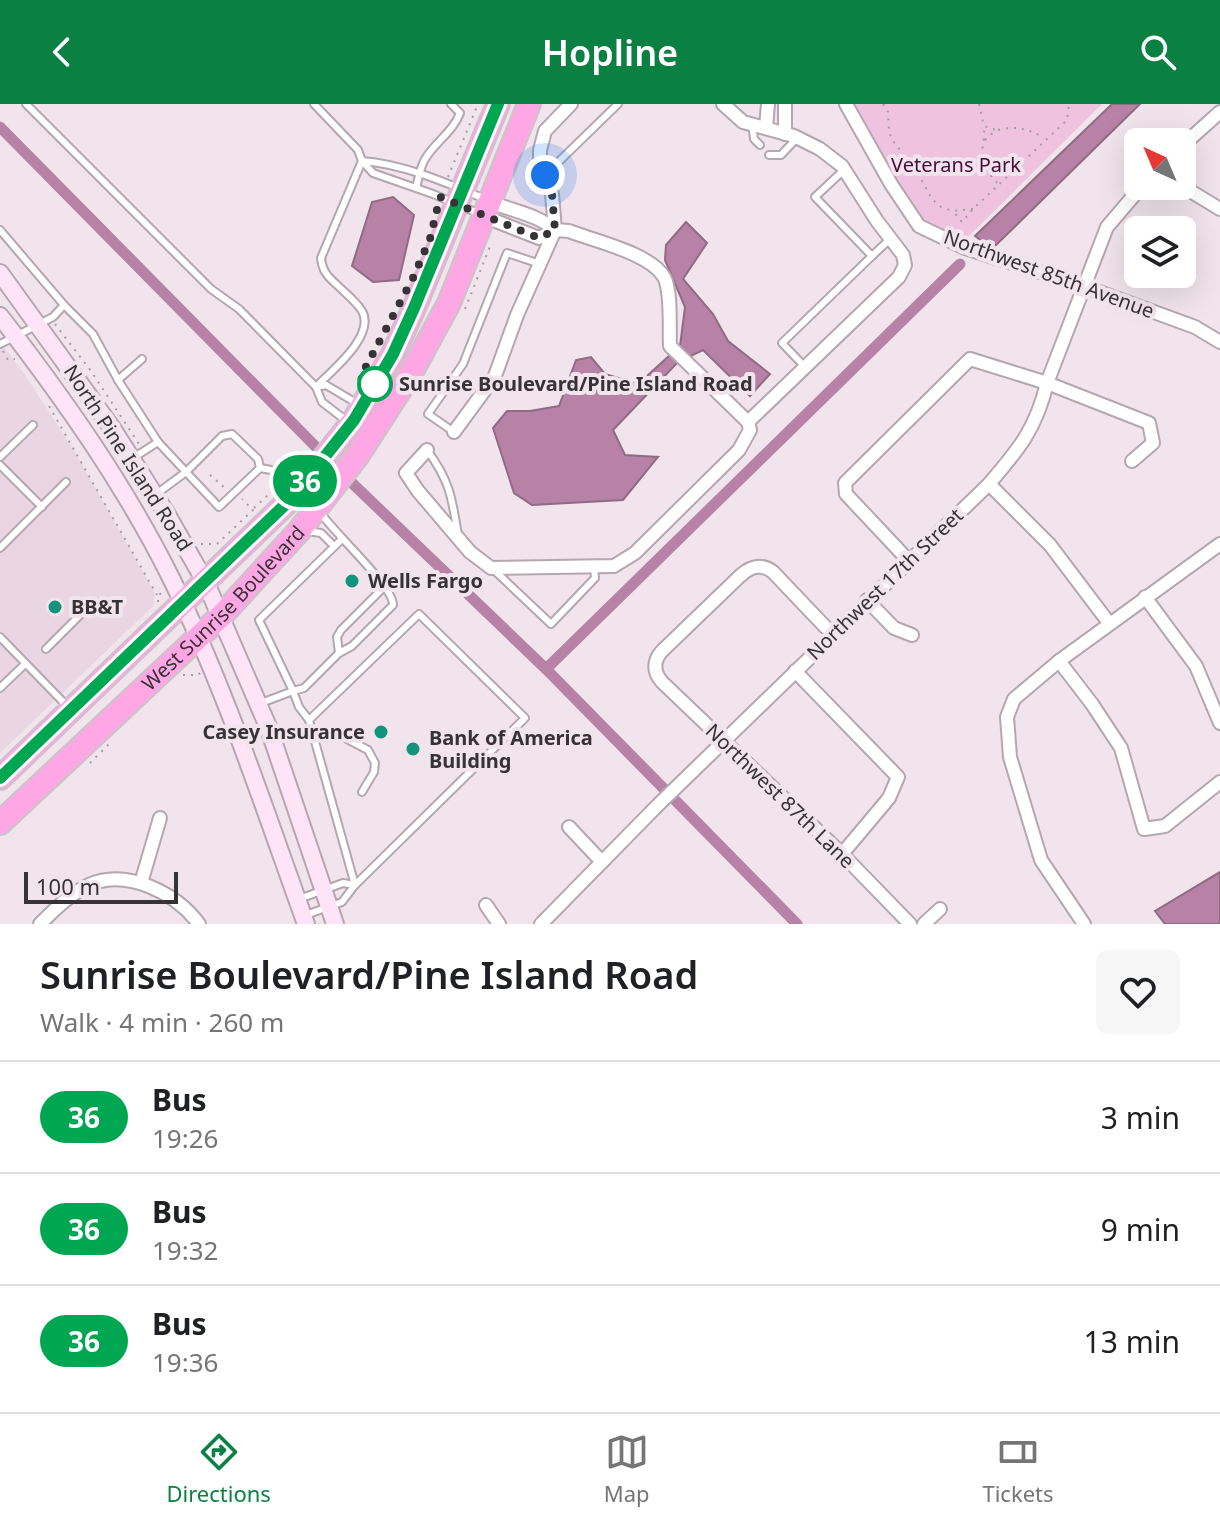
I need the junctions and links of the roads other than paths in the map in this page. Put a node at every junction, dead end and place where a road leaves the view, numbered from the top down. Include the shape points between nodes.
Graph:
1 (26, 104) edge
2 (314, 104) edge
3 (451, 104) edge
4 (464, 104) edge
5 (498, 104) edge
6 (529, 104) edge
7 (571, 104) edge
8 (618, 104) edge
9 (723, 104) edge
10 (768, 104) edge
11 (785, 104) edge
12 (846, 104) edge
13 (1220, 112) edge
14 (460, 113) junction
15 (752, 123) junction
16 (766, 127) junction
17 (1196, 133) edge
18 (791, 136) junction
19 (760, 145) dead end
20 (769, 155) dead end
21 (362, 161) junction
22 (845, 169) junction
23 (419, 174) junction
24 (545, 175) junction
25 (416, 188) junction
26 (456, 192) junction
27 (1196, 194) edge
28 (1130, 200) edge
29 (486, 208) junction
30 (1220, 209) edge
31 (0, 230) edge
32 (555, 230) junction
33 (890, 238) junction
34 (872, 256) junction
35 (540, 264) junction
36 (0, 273) edge
37 (1083, 286) junction
38 (64, 305) junction
39 (0, 316) edge
40 (44, 321) junction
41 (1220, 342) edge
42 (3, 345) edge
43 (142, 359) dead end
44 (805, 367) junction
45 (118, 380) junction
46 (1047, 383) junction
47 (316, 387) junction
48 (353, 420) junction
49 (748, 422) junction
50 (33, 425) dead end
51 (454, 432) joint
52 (158, 442) junction
53 (427, 450) joint
54 (138, 455) junction
55 (0, 457) edge
56 (1132, 461) dead end
57 (0, 465) edge
58 (260, 468) junction
59 (186, 472) junction
60 (66, 482) dead end
61 (296, 484) junction
62 (989, 484) junction
63 (155, 495) junction
64 (321, 503) junction
65 (42, 507) junction
66 (299, 531) junction
67 (459, 538) junction
68 (342, 539) junction
69 (1220, 544) edge
70 (334, 546) junction
71 (0, 548) edge
72 (908, 560) junction
73 (594, 566) junction
74 (491, 568) junction
75 (206, 583) junction
76 (385, 586) junction
77 (1145, 597) junction
78 (867, 600) junction
79 (183, 604) junction
80 (112, 612) dead end
81 (222, 615) junction
82 (1109, 623) junction
83 (833, 635) junction
84 (912, 635) dead end
85 (0, 637) edge
86 (197, 638) junction
87 (46, 649) dead end
88 (339, 653) junction
89 (1059, 661) junction
90 (25, 664) junction
91 (795, 671) junction
92 (0, 688) edge
93 (293, 691) junction
94 (258, 704) junction
95 (72, 711) junction
96 (309, 720) junction
97 (1220, 723) edge
98 (347, 739) dead end
99 (723, 743) junction
100 (0, 778) edge
101 (1220, 782) edge
102 (362, 792) dead end
103 (160, 818) dead end
104 (0, 823) edge
105 (569, 827) dead end
106 (842, 854) junction
107 (602, 862) junction
108 (141, 883) junction
109 (355, 885) junction
110 (323, 889) junction
111 (486, 905) dead end
112 (329, 907) junction
113 (940, 909) dead end
114 (302, 913) edge
115 (40, 924) edge
116 (199, 924) edge
117 (335, 924) edge
118 (499, 924) edge
119 (541, 924) edge
120 (910, 924) edge
121 (924, 924) edge
122 (1084, 924) edge

1 - 47 lane
2 - 21 lane via 358,150
3 - 14 lane
4 - 14 lane
5 - 26 highway, West Sunrise Boulevard
6 - 29 highway, West Sunrise Boulevard
7 - 24 street via 541,140
8 - 24 lane
9 - 15 street via 743,122
10 - 16 street
11 - 18 street
12 - 37 street, Northwest 85th Avenue via 919,226 965,248
13 - 17 street
14 - 23 lane
15 - 16 street
15 - 19 lane
16 - 18 street
18 - 20 lane via 781,155
18 - 22 street via 820,149
21 - 23 lane
21 - 25 lane via 373,173
21 - 47 lane via 321,267 363,313 363,334
22 - 33 street
22 - 34 lane via 815,197
23 - 25 lane
23 - 26 lane
24 - 32 street
25 - 26 lane
26 - 29 lane
26 - 29 lane
26 - 48 highway, West Sunrise Boulevard via 393,354
27 - 30 street
28 - 37 street, Northwest 17th Street via 1107,227
29 - 32 street via 543,219
29 - 64 highway, West Sunrise Boulevard via 449,303 411,373
31 - 38 lane
32 - 35 street
32 - 49 street via 652,264 667,287 670,346
33 - 34 lane
33 - 44 street via 903,255 899,277
34 - 44 lane via 782,343
35 - 51 street via 495,376
35 - 51 lane via 507,253 463,364 428,414
36 - 40 main road, North Pine Island Road
37 - 41 street, Northwest 85th Avenue via 1195,327
37 - 46 street, Northwest 17th Street
38 - 40 lane
38 - 45 lane via 93,334
39 - 42 main road, North Pine Island Road
40 - 42 lane
40 - 54 main road, North Pine Island Road
42 - 79 main road, North Pine Island Road via 103,459
43 - 45 lane
44 - 49 street
45 - 52 lane
46 - 56 street via 1149,423 1153,443
46 - 62 street, Northwest 17th Street via 1024,443
46 - 72 street via 970,359 845,483 846,494
47 - 48 lane via 322,402
47 - 48 lane via 326,385
48 - 61 highway, West Sunrise Boulevard
49 - 73 street via 750,430 739,450 635,553 614,566
50 - 55 lane
52 - 54 lane
52 - 59 lane
53 - 67 lane via 451,491
53 - 67 street via 406,473
54 - 63 main road, North Pine Island Road
57 - 65 lane
58 - 59 lane via 219,507
58 - 59 lane via 258,459 232,434 222,436
58 - 61 lane
59 - 63 lane
60 - 65 lane
61 - 75 highway, West Sunrise Boulevard
62 - 72 street, Northwest 17th Street
62 - 82 street via 1050,545
63 - 75 main road, North Pine Island Road
64 - 66 highway, West Sunrise Boulevard
64 - 68 lane
65 - 71 lane
66 - 70 lane via 321,533
66 - 81 highway, West Sunrise Boulevard
67 - 74 street
68 - 70 lane
68 - 76 lane
69 - 77 street
70 - 93 lane via 259,620
72 - 78 street, Northwest 17th Street
73 - 74 street
73 - 74 lane via 595,578 551,624
75 - 79 highway, West Sunrise Boulevard
75 - 81 main road, North Pine Island Road
76 - 88 lane via 341,630
76 - 88 lane via 393,605
77 - 82 street
77 - 97 street via 1196,666
78 - 83 street, Northwest 17th Street
78 - 84 street via 894,628
79 - 86 main road, North Pine Island Road
79 - 95 highway, West Sunrise Boulevard
80 - 87 lane via 100,602 90,605
81 - 86 highway, West Sunrise Boulevard
81 - 94 main road, North Pine Island Road
82 - 89 street
83 - 91 street, Northwest 17th Street
83 - 99 street, Northwest 87th Lane via 770,570 756,566 662,651 656,674
85 - 90 lane
86 - 104 highway, West Sunrise Boulevard
86 - 114 main road, North Pine Island Road via 248,760
88 - 93 lane via 304,688
89 - 101 street via 1121,748 1144,829 1165,826
89 - 122 street via 1014,699 1007,717 1010,757 1041,860
90 - 92 lane
90 - 95 lane
91 - 99 street, Northwest 17th Street
91 - 106 street via 898,777 889,798
93 - 94 lane
93 - 96 lane
94 - 110 main road, North Pine Island Road
95 - 100 highway, West Sunrise Boulevard
96 - 109 lane
96 - 109 lane via 419,614 525,718
98 - 102 lane via 368,750 375,763
99 - 106 street, Northwest 87th Lane
99 - 107 street, Northwest 17th Street
103 - 108 street
105 - 107 street
106 - 120 street, Northwest 87th Lane
107 - 119 street, Northwest 17th Street
108 - 115 street via 89,885
108 - 116 street via 167,894
109 - 110 lane
109 - 112 lane via 342,902
110 - 112 main road, North Pine Island Road
110 - 114 lane
111 - 118 street
112 - 114 lane
112 - 117 main road, North Pine Island Road
113 - 121 street

